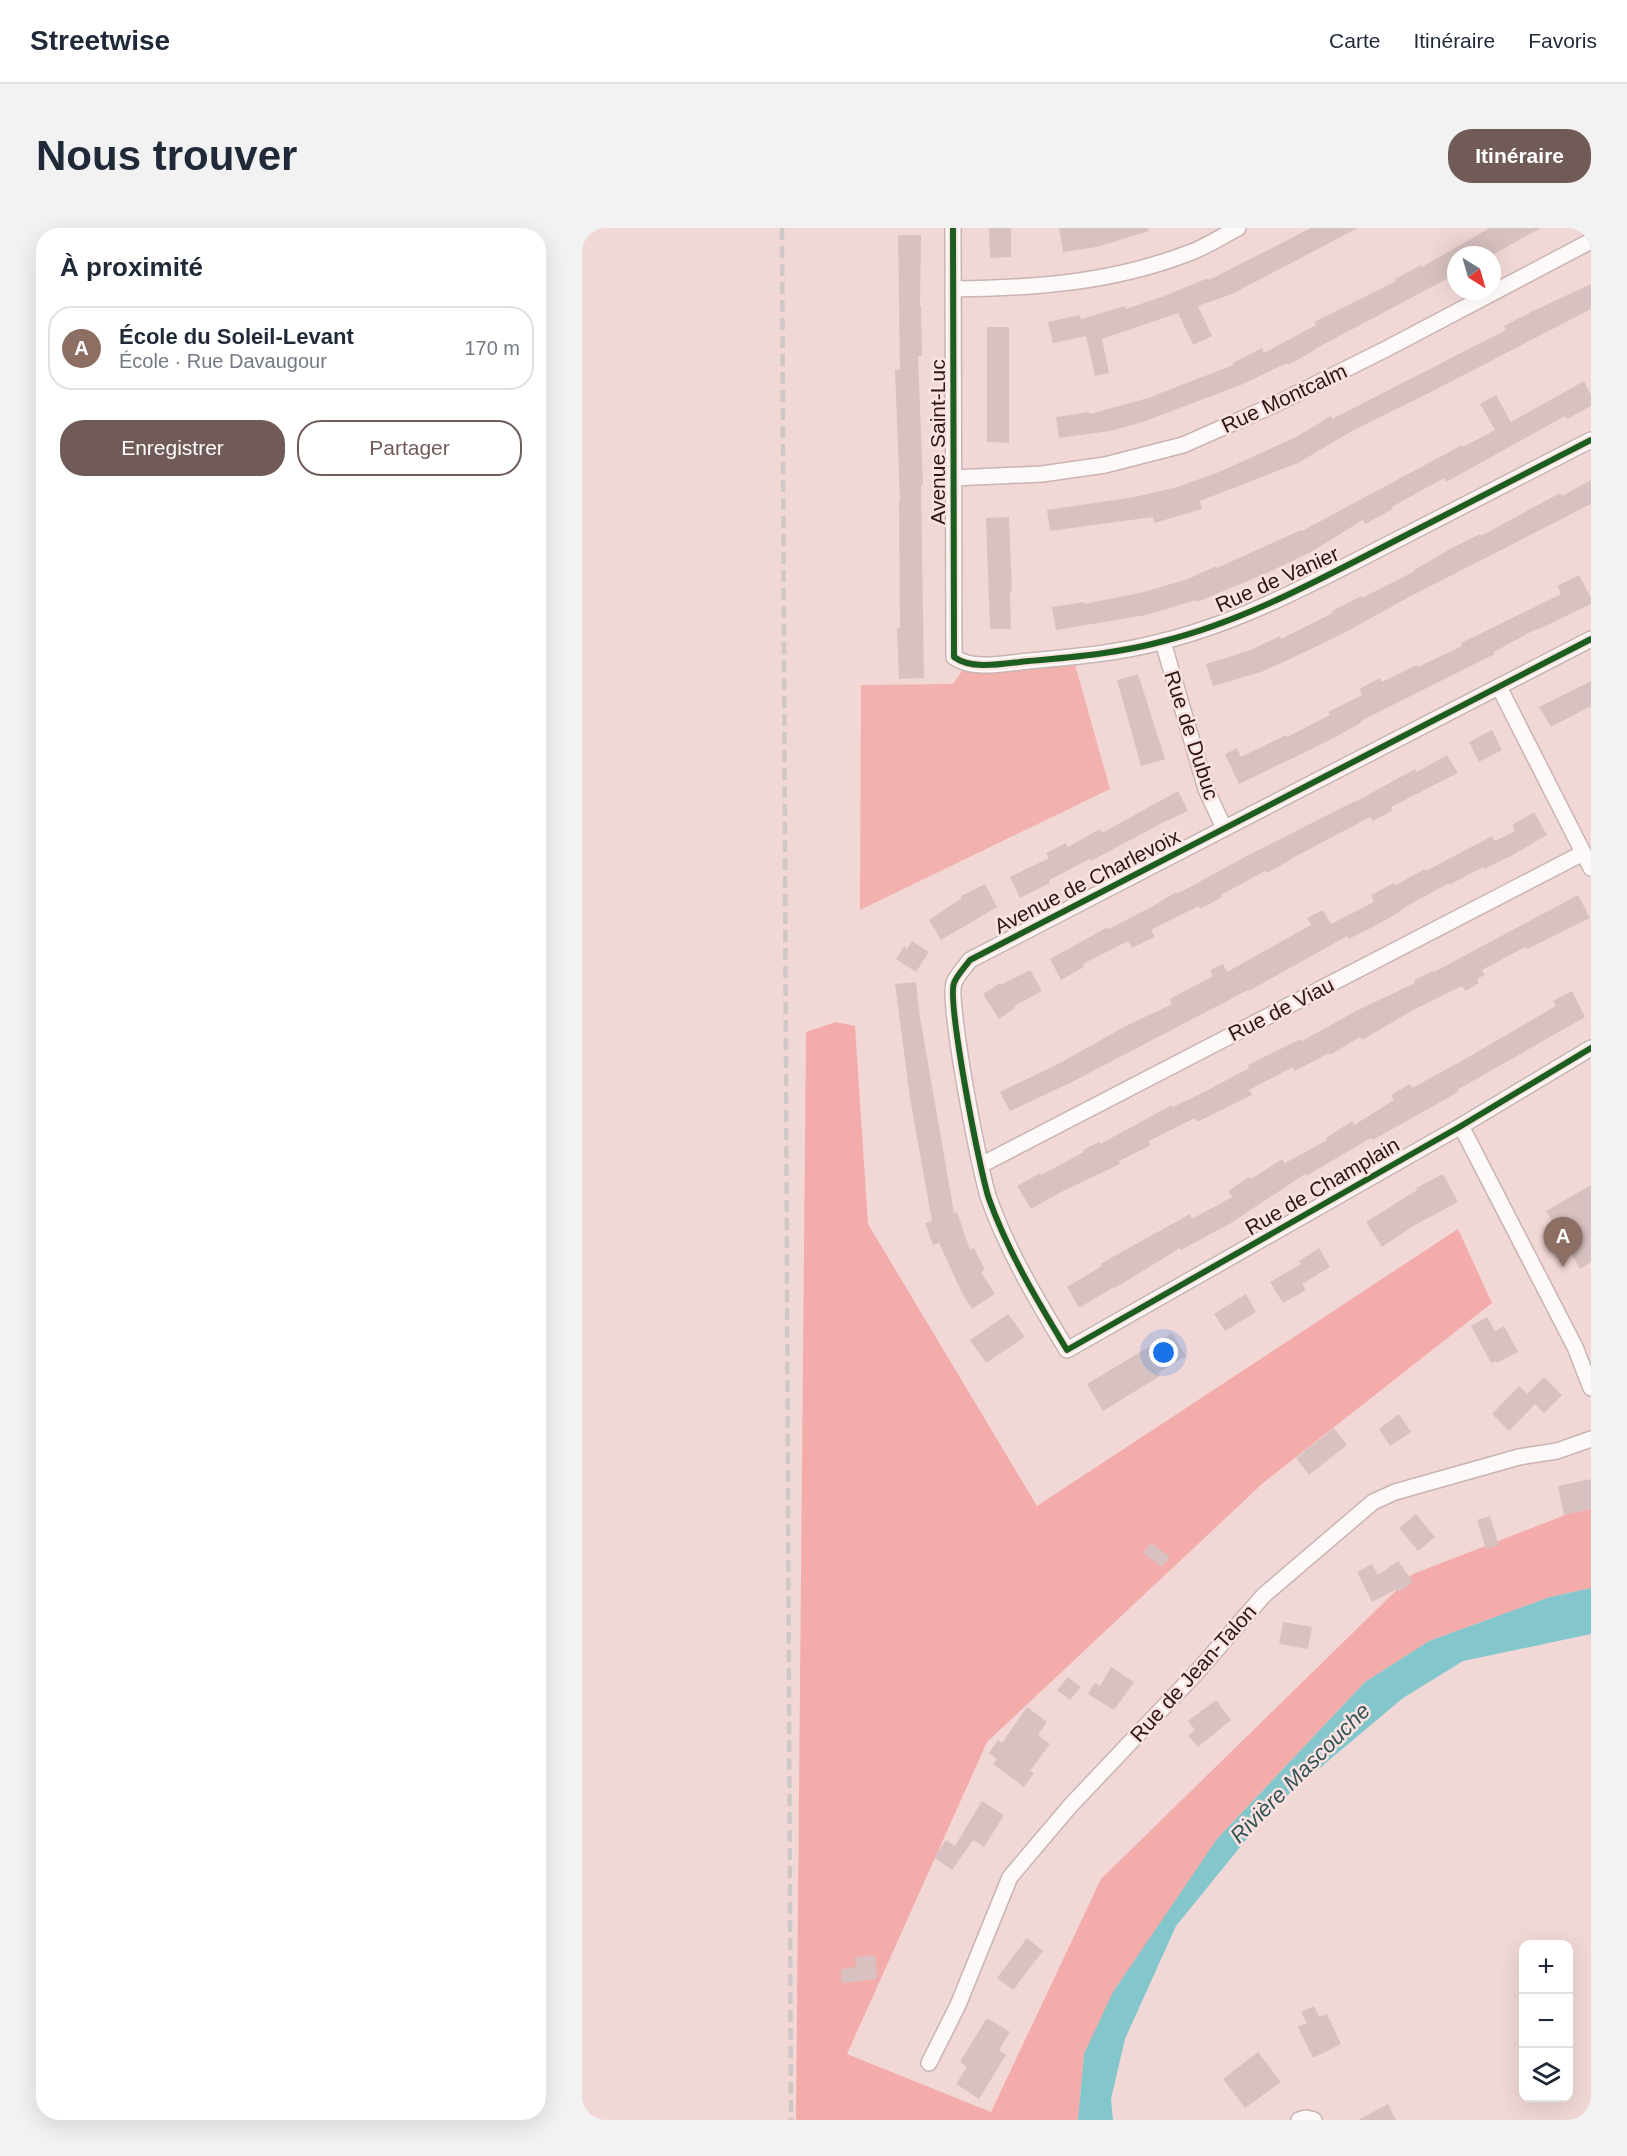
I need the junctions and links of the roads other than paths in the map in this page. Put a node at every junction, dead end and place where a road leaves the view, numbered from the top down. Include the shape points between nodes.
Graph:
1 (953, 228) edge
2 (1238, 228) edge
3 (1591, 241) edge
4 (954, 290) junction
5 (1591, 440) edge
6 (953, 478) junction
7 (1591, 639) edge
8 (1163, 642) junction
9 (954, 657) joint
10 (1499, 687) junction
11 (1224, 828) junction
12 (1583, 853) junction
13 (1591, 868) edge
14 (1591, 1048) edge
15 (1461, 1126) junction
16 (981, 1165) junction
17 (1067, 1350) joint
18 (1591, 1388) edge
19 (1591, 1439) edge
20 (928, 2063) dead end
21 (1299, 2120) edge
22 (1314, 2120) edge

1 - 4 street, Avenue Saint-Luc
2 - 4 street via 1190,253 1112,277 1031,288
3 - 6 street, Rue Montcalm via 1326,379 1183,446 1105,465 1042,474
4 - 6 street, Avenue Saint-Luc
5 - 8 street, Rue de Vanier via 1323,578 1216,625
6 - 9 street, Avenue Saint-Luc
7 - 10 street, Avenue de Charlevoix
8 - 9 street, Rue de Vanier via 1074,657 992,664 963,664
8 - 11 street, Rue de Dubuc via 1206,789
10 - 11 street, Avenue de Charlevoix
10 - 12 street
11 - 16 street, Avenue de Charlevoix via 970,960 954,984 953,1011
12 - 13 street
12 - 16 street, Rue de Viau
14 - 15 street, Rue de Champlain
15 - 17 street, Rue de Champlain
15 - 18 street via 1575,1347
16 - 17 street, Avenue de Charlevoix via 989,1199 1022,1271
19 - 20 street, Rue de Jean-Talon via 1395,1492 1372,1502 1264,1595 1010,1877 958,2005
21 - 22 street

